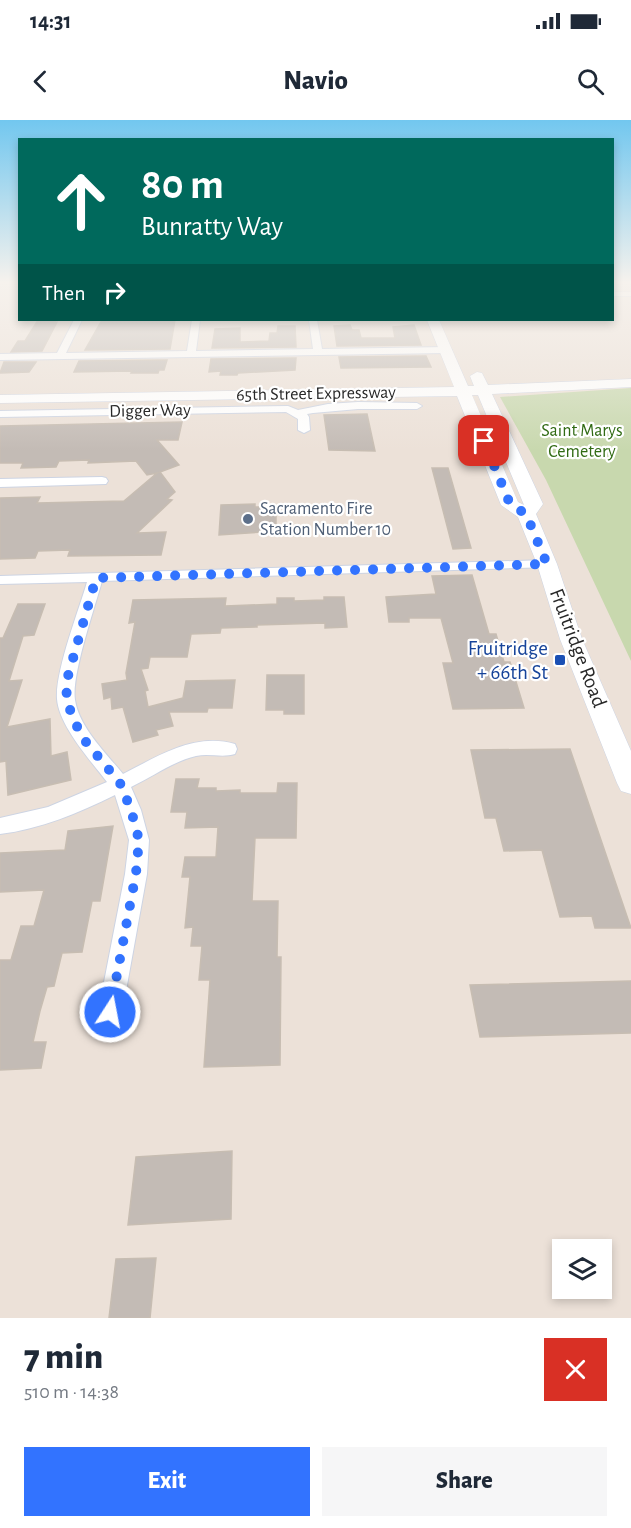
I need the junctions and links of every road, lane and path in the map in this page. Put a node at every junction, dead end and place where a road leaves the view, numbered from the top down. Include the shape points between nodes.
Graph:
1 (69, 339) edge
2 (193, 339) edge
3 (316, 339) edge
4 (442, 339) edge
5 (447, 350) junction
6 (318, 352) junction
7 (191, 354) junction
8 (60, 356) junction
9 (0, 357) edge
10 (471, 363) dead end
11 (631, 375) edge
12 (631, 383) edge
13 (482, 386) junction
14 (463, 387) junction
15 (0, 390) edge
16 (0, 399) edge
17 (417, 406) dead end
18 (299, 413) junction
19 (0, 414) edge
20 (304, 430) dead end
21 (102, 481) dead end
22 (0, 483) edge
23 (526, 514) junction
24 (547, 564) junction
25 (96, 578) junction
26 (0, 580) edge
27 (228, 749) dead end
28 (120, 783) junction
29 (631, 783) edge
30 (0, 826) edge
31 (110, 1012) dead end

1 - 8 street
2 - 7 street
3 - 6 street
4 - 5 main road, Fruitridge Road
5 - 6 street
5 - 14 main road, Fruitridge Road
6 - 7 street
7 - 8 street
8 - 9 street
10 - 13 main road, Fruitridge Road
11 - 13 main road, 65th Street Expressway
12 - 13 main road, 65th Street Expressway
13 - 14 main road, 65th Street Expressway
13 - 23 main road, Fruitridge Road via 534,504
14 - 15 main road, 65th Street Expressway
14 - 16 main road, 65th Street Expressway
14 - 23 main road, Fruitridge Road via 510,504
17 - 18 street, Digger Way via 336,406
18 - 19 street, Digger Way via 288,409
18 - 20 street via 304,417
21 - 22 street
23 - 24 main road, Fruitridge Road
24 - 25 street
24 - 29 main road, Fruitridge Road via 571,639
25 - 26 street
25 - 28 street via 68,676 66,700 81,736
27 - 28 street via 201,748 177,755
28 - 30 street via 43,816
28 - 31 street via 139,840

